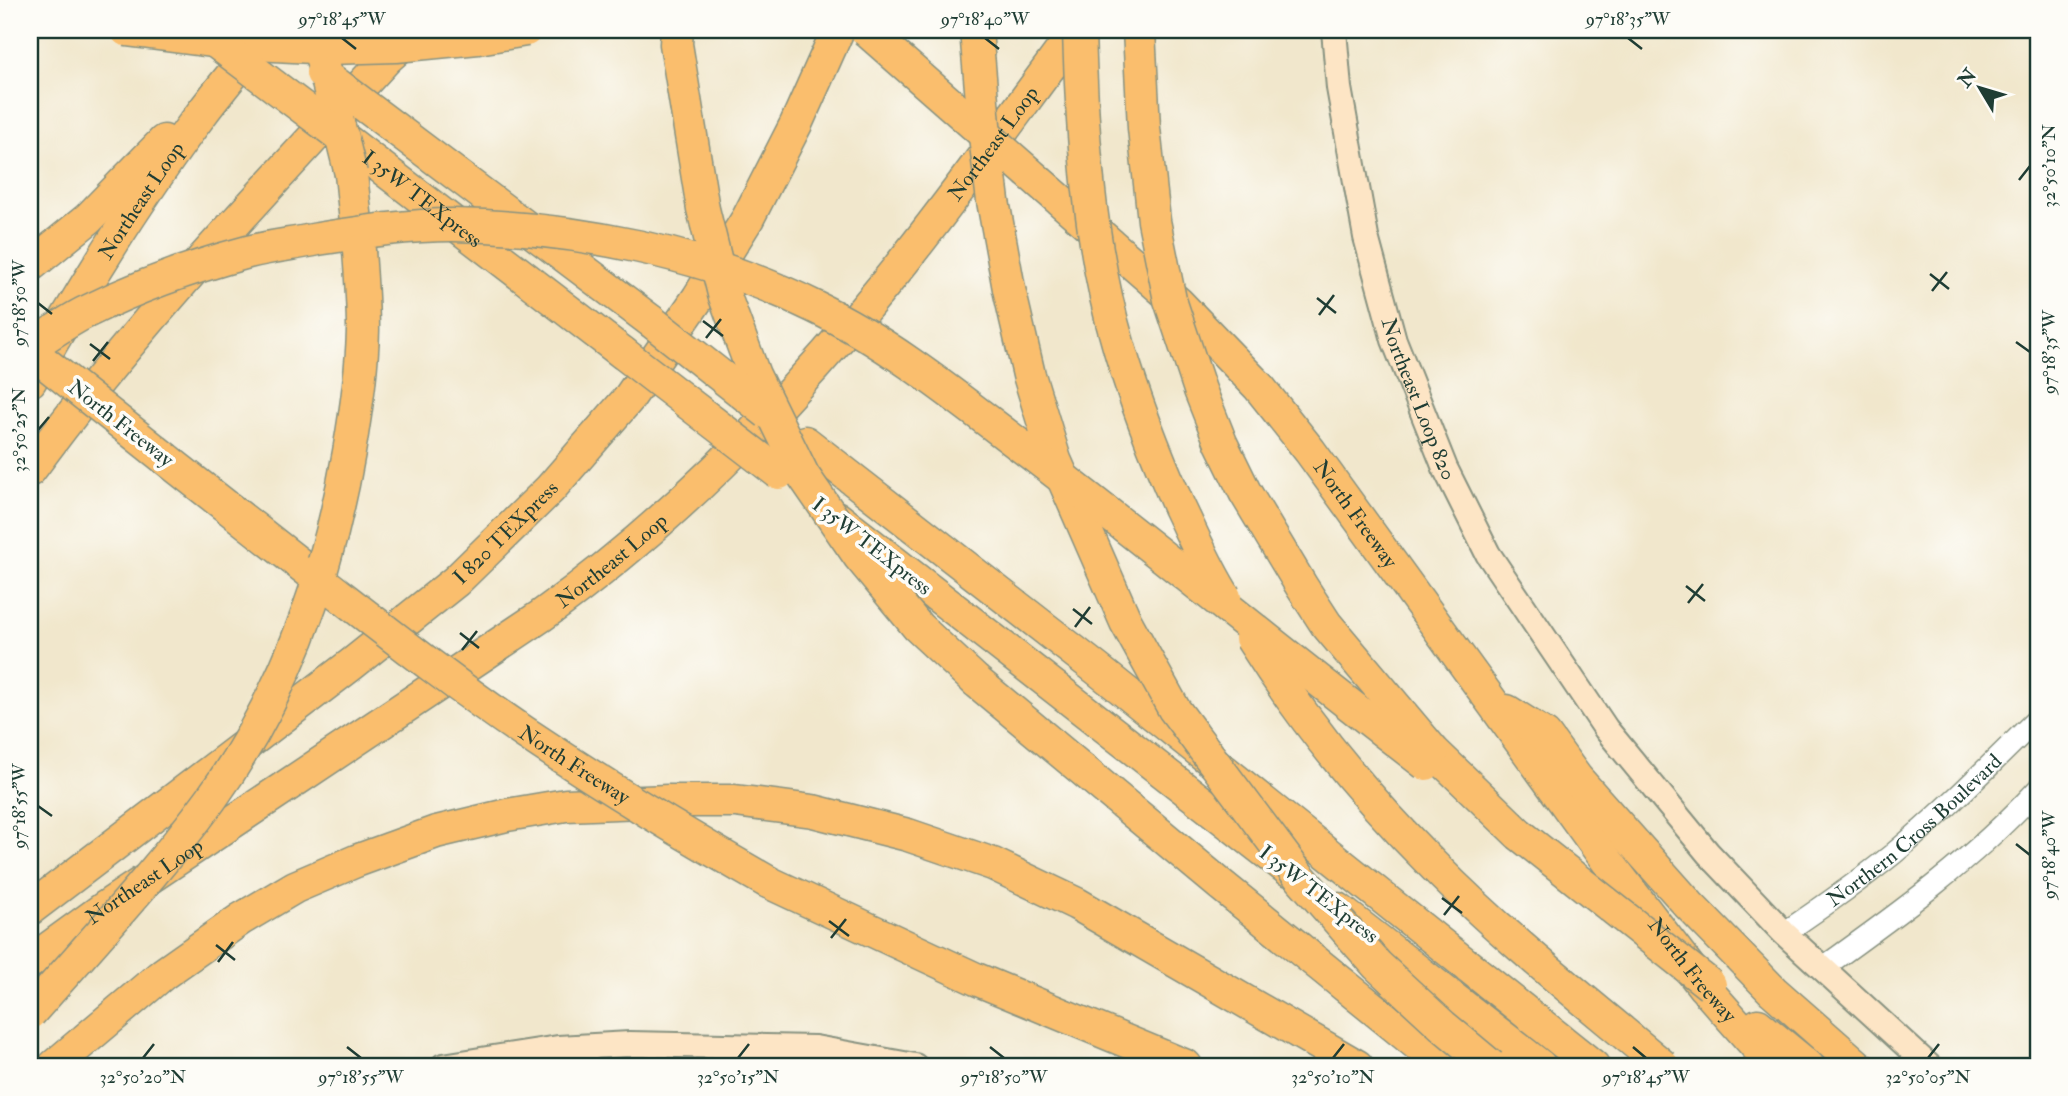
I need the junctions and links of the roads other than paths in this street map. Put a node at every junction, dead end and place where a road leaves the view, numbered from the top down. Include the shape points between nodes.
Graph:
1 (126, 30) edge
2 (265, 30) edge
3 (309, 30) edge
4 (418, 30) edge
5 (526, 30) edge
6 (677, 30) edge
7 (838, 30) edge
8 (866, 30) edge
9 (976, 30) edge
10 (1078, 30) edge
11 (1139, 30) edge
12 (1334, 30) edge
13 (206, 34) edge
14 (231, 77) junction
15 (30, 266) edge
16 (30, 349) edge
17 (30, 381) edge
18 (30, 470) edge
19 (1491, 701) junction
20 (2038, 718) edge
21 (2038, 789) edge
22 (1519, 834) junction
23 (107, 906) junction
24 (30, 909) edge
25 (1784, 933) junction
26 (30, 962) edge
27 (1821, 969) junction
28 (30, 979) edge
29 (30, 1013) edge
30 (734, 1056) edge
31 (1161, 1060) edge
32 (54, 1066) edge
33 (443, 1066) edge
34 (915, 1066) edge
35 (1186, 1066) edge
36 (1357, 1066) edge
37 (1444, 1066) edge
38 (1491, 1066) edge
39 (1540, 1066) edge
40 (1592, 1066) edge
41 (1662, 1066) edge
42 (1774, 1066) edge
43 (1808, 1066) edge
44 (1857, 1066) edge
45 (1929, 1066) edge

1 - 5 highway, bridge via 330,48 396,46
2 - 14 highway, Northeast Loop
2 - 40 highway, I 35W TEXpress, bridge via 805,442
3 - 29 highway, bridge via 322,59 351,174 362,289 356,414 328,549 290,659 228,774 177,842
4 - 18 highway via 180,284
6 - 37 highway, bridge via 703,209 724,294 754,375 803,475 859,556 918,627 976,681
7 - 24 highway, I 820 TEXpress via 754,206 698,298 629,398 551,489 456,581
8 - 19 highway, North Freeway, bridge via 1178,303 1259,387
9 - 38 highway, bridge via 993,201 1029,375 1055,460 1126,622 1174,709 1300,877 1377,965
10 - 23 highway, Northeast Loop via 884,286 773,411 694,489 560,603
10 - 41 highway, bridge via 1091,205 1118,346 1168,481 1211,576 1308,721 1375,804 1507,935
11 - 22 highway, bridge via 1144,128 1161,262 1188,357 1221,443 1273,541 1326,624 1433,751
12 - 25 main road, Northeast Loop 820 via 1339,88 1366,237 1394,340 1445,468 1488,554 1606,729 1708,853
13 - 39 highway, I 35W TEXpress, bridge
14 - 15 highway via 89,218
14 - 17 highway, Northeast Loop via 147,191
16 - 22 highway, bridge via 83,314 167,277 250,251 375,230 452,225 529,230 664,252 744,277 813,306 915,367
16 - 31 highway, North Freeway, bridge via 412,650 522,731 682,833 858,926
19 - 42 highway, North Freeway via 1696,976
19 - 44 highway via 1545,735 1577,779 1689,905 1773,991
20 - 25 street, Northern Cross Boulevard via 1894,853
21 - 27 street via 1950,874
22 - 43 highway, bridge
23 - 26 highway, Northeast Loop
23 - 28 highway
25 - 27 main road
27 - 45 main road
30 - 33 main road via 630,1044 558,1048
30 - 34 main road via 815,1048
31 - 35 highway, North Freeway
32 - 36 highway via 163,974 241,919 307,881 436,832 507,815 566,805 668,801 735,801 813,811 908,835 993,864 1077,904

